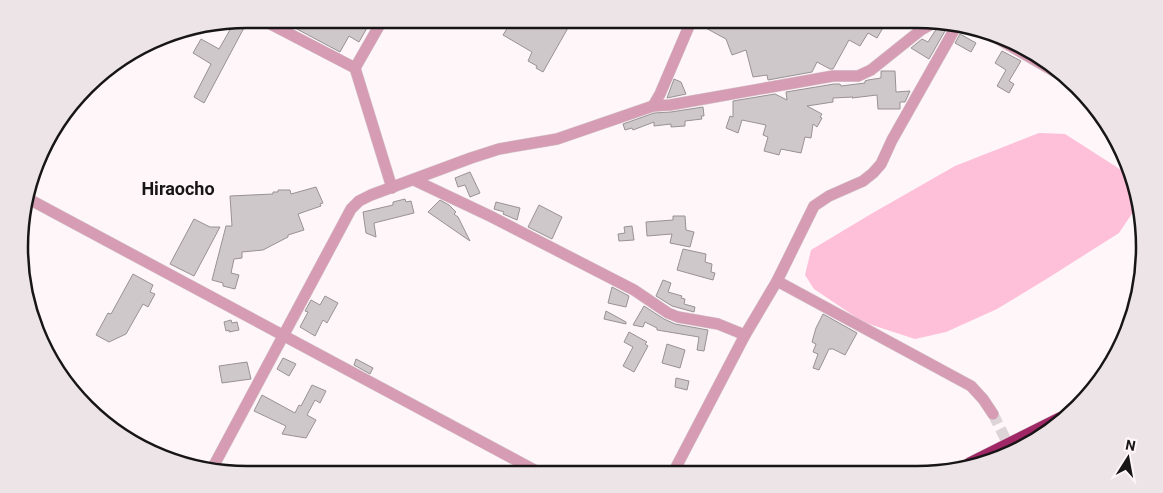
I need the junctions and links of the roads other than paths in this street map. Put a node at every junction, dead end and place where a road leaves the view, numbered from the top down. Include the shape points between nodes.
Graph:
1 (278, 28) edge
2 (378, 28) edge
3 (688, 28) edge
4 (924, 28) edge
5 (954, 31) edge
6 (355, 68) junction
7 (653, 106) junction
8 (414, 180) junction
9 (392, 188) junction
10 (33, 201) edge
11 (777, 281) junction
12 (282, 335) junction
13 (746, 335) junction
14 (993, 414) tunnel mouth
15 (214, 463) edge
16 (527, 466) edge
17 (677, 466) edge

1 - 6 street
2 - 6 street
3 - 7 street
4 - 7 street via 877,66 858,76 832,76
5 - 11 street via 874,174 814,206
6 - 9 street
7 - 8 street via 557,138 499,149
8 - 9 street
8 - 13 street via 634,290 668,313 718,324
9 - 12 street via 360,201 351,209
10 - 12 street
11 - 13 street
11 - 14 street via 971,386
12 - 15 street
12 - 16 street
13 - 17 street

